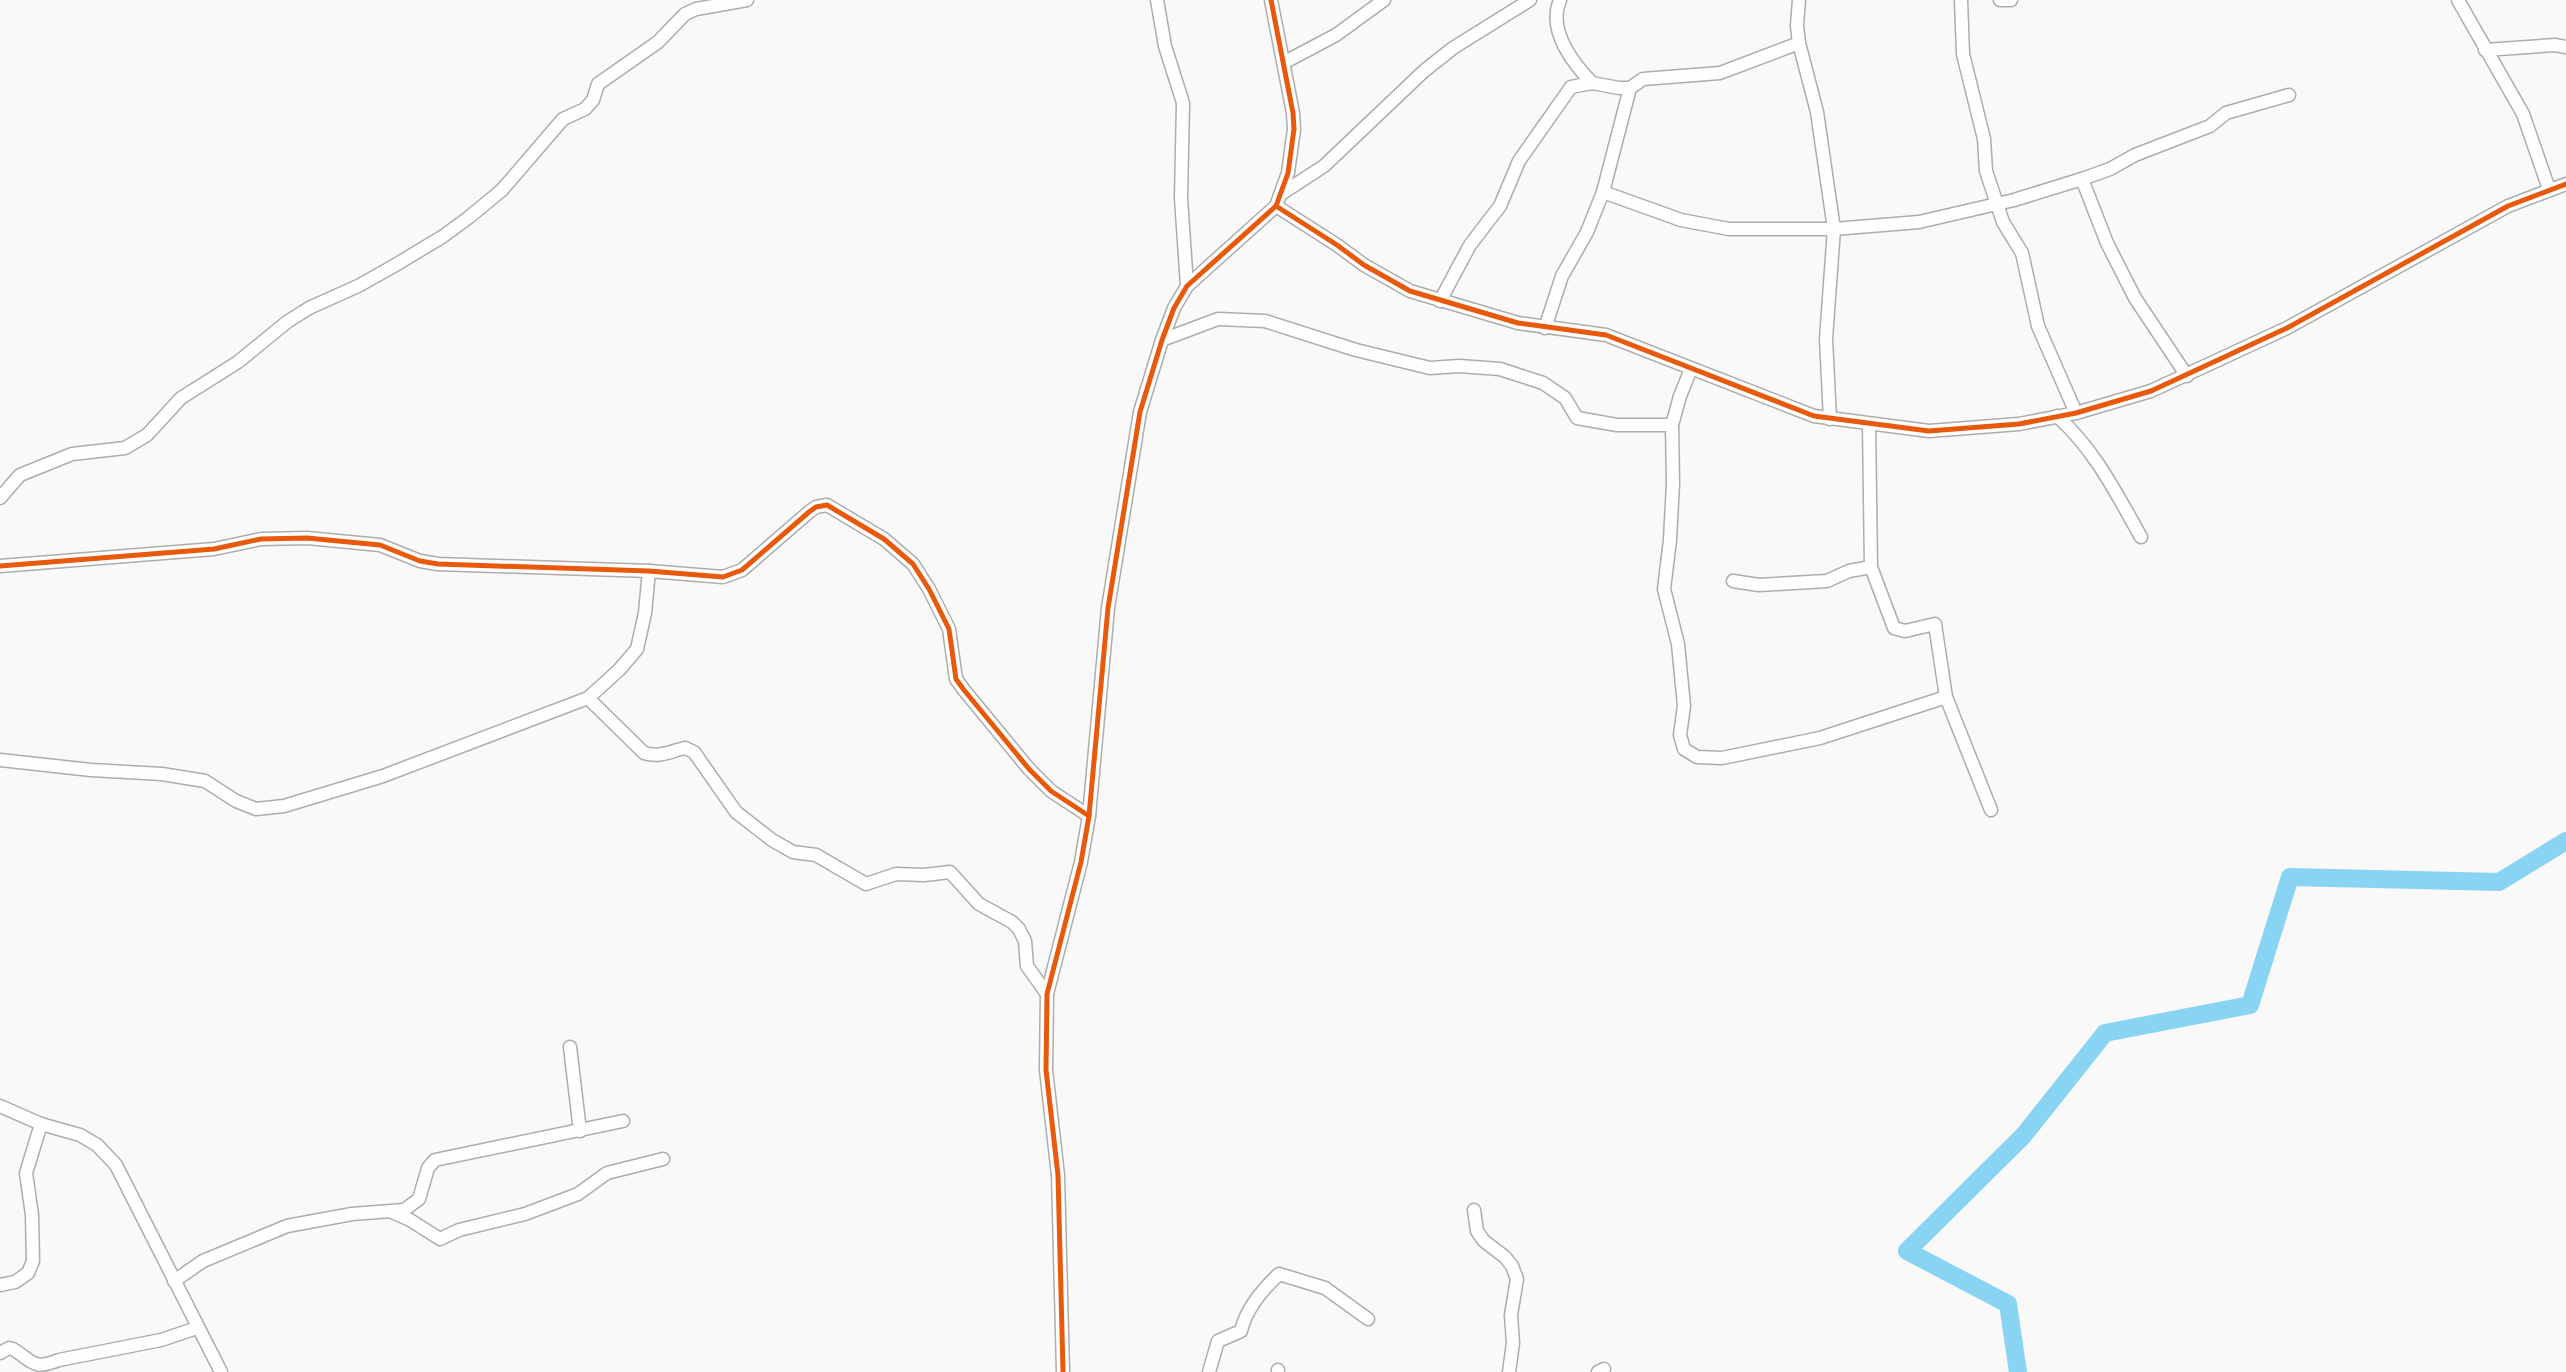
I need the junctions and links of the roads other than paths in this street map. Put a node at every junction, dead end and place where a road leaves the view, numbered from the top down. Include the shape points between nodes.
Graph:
1 (747, 0) edge
2 (1157, 0) edge
3 (1271, 0) edge
4 (1384, 0) edge
5 (1530, 0) edge
6 (1560, 0) edge
7 (1799, 0) edge
8 (1961, 0) edge
9 (2000, 0) edge
10 (2011, 0) edge
11 (2458, 0) edge
12 (1799, 43) junction
13 (2566, 47) edge
14 (2485, 50) junction
15 (1285, 62) junction
16 (1592, 83) junction
17 (1630, 88) junction
18 (2289, 95) dead end
19 (2082, 179) junction
20 (2566, 184) edge
21 (2549, 189) junction
22 (1603, 192) junction
23 (1281, 194) junction
24 (1997, 203) junction
25 (1276, 206) junction
26 (1834, 229) junction
27 (1187, 286) junction
28 (1440, 301) junction
29 (1545, 328) junction
30 (1162, 340) junction
31 (1691, 369) junction
32 (2187, 376) junction
33 (2076, 412) junction
34 (2056, 416) junction
35 (1830, 420) junction
36 (1869, 424) junction
37 (1672, 425) junction
38 (0, 498) edge
39 (2141, 537) dead end
40 (0, 566) edge
41 (1871, 568) junction
42 (649, 571) junction
43 (1733, 581) dead end
44 (1946, 697) junction
45 (588, 698) junction
46 (0, 760) edge
47 (1991, 810) dead end
48 (1090, 816) junction
49 (1047, 994) junction
50 (570, 1047) dead end
51 (0, 1106) edge
52 (623, 1122) dead end
53 (41, 1124) junction
54 (580, 1131) junction
55 (663, 1159) dead end
56 (1474, 1210) dead end
57 (390, 1212) junction
58 (174, 1281) junction
59 (0, 1285) edge
60 (1368, 1319) dead end
61 (198, 1328) junction
62 (0, 1353) edge
63 (221, 1372) edge
64 (1063, 1372) edge
65 (1209, 1372) edge
66 (1509, 1372) edge

1 - 38 street via 696,9 686,14 658,42 598,84 593,100 585,109 562,119 502,190 468,218 392,267 287,322 238,362 180,398 147,434 125,448 72,454 20,476
2 - 27 street via 1165,46 1183,103 1181,198
3 - 15 street
4 - 15 street via 1336,35
5 - 23 street via 1453,48 1424,71 1324,166
6 - 16 street via 1556,14 1564,47 1574,64
7 - 12 street
8 - 24 street via 1963,54 1984,139 1986,171
9 - 10 street
11 - 14 street
12 - 17 street via 1720,73 1643,79
12 - 26 street via 1817,112
13 - 14 street
14 - 21 street via 2523,114
15 - 23 street via 1294,129 1288,173
16 - 17 street
16 - 28 street via 1571,87 1567,91 1552,118 1520,161 1500,206 1470,245
17 - 22 street
18 - 19 street via 2226,113 2210,126
19 - 24 street
19 - 32 street via 2107,244 2135,298
20 - 21 street
21 - 32 street via 2500,210 2287,328
22 - 26 street via 1681,220 1729,229
22 - 29 street via 1562,276
23 - 25 street
24 - 26 street via 1919,222
24 - 33 street via 2003,222 2022,253 2038,326
25 - 27 street
25 - 28 street via 1364,265 1410,290
26 - 35 street via 1826,339
27 - 30 street via 1174,308
28 - 29 street
29 - 31 street via 1606,335
30 - 37 street via 1218,319 1265,321 1356,350 1430,368 1500,369 1543,382 1565,398 1577,418 1617,425
30 - 48 street via 1140,412 1108,608
31 - 35 street
31 - 37 street
32 - 33 street via 2151,391
33 - 34 street
34 - 36 street via 2002,426 1929,432
34 - 39 street via 2086,445
35 - 36 street
36 - 41 street
37 - 44 street via 1673,483 1664,589 1678,644 1684,706 1680,735 1684,749 1698,757 1722,758 1820,738
40 - 42 street via 214,549 261,539 307,538 380,545 420,561 438,564
41 - 43 street via 1849,571 1826,581 1760,585
41 - 44 street via 1894,628 1905,630 1935,624
42 - 45 street via 645,613 636,649 619,670
42 - 48 street via 723,577 738,573 816,507 827,505 837,509 884,538 913,564 949,629 956,679 1029,769 1051,791
44 - 47 street
45 - 46 street via 383,776 284,806 256,809 204,781 171,775
45 - 49 street via 644,753 664,754 685,748 694,752 736,812 786,848 816,856 866,884 896,874 950,872 979,904 1012,922 1018,929 1025,941 1027,966
48 - 49 street
49 - 64 street via 1046,1070 1058,1175
50 - 54 street
51 - 53 street
52 - 54 street
53 - 58 street via 80,1135 97,1145 116,1165
53 - 59 street via 26,1173 32,1215 33,1261 28,1273 15,1282
54 - 57 street via 435,1160 428,1168 423,1191 415,1204
55 - 57 street via 608,1173 578,1194 525,1214 459,1230 440,1239
56 - 66 street via 1477,1231 1484,1241 1505,1256 1518,1279 1511,1315 1513,1343
57 - 58 street via 352,1214 287,1226 203,1261
58 - 61 street
60 - 65 street via 1324,1288 1279,1274 1258,1297 1244,1319 1241,1331 1218,1341
61 - 62 street via 161,1340 43,1366 36,1366 13,1349
61 - 63 street

